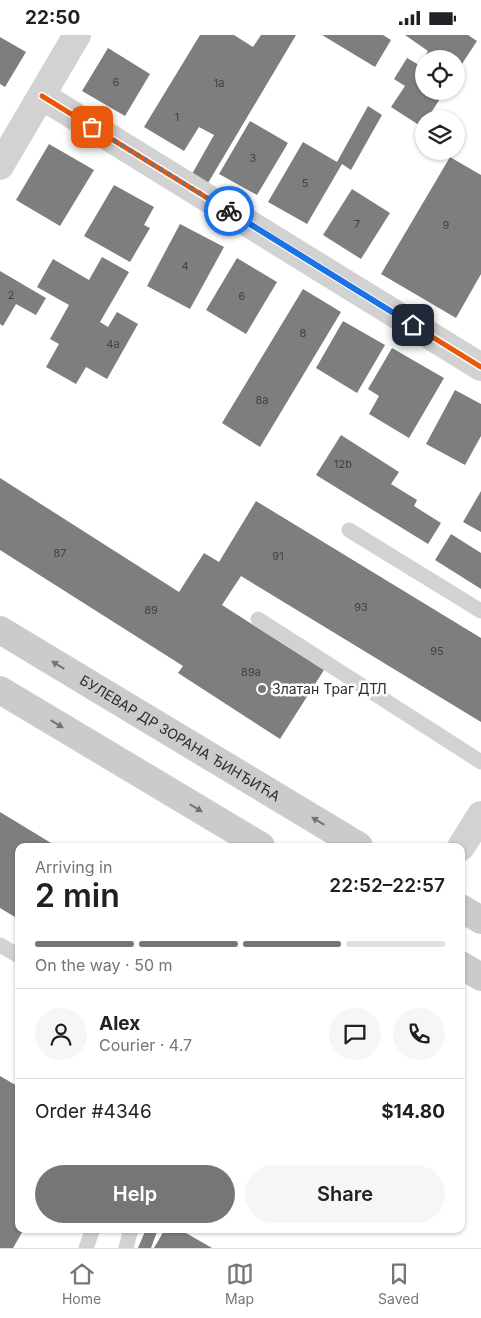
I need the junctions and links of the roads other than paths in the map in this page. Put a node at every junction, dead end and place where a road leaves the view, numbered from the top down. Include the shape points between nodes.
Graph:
1 (77, 35) edge
2 (42, 96) junction
3 (0, 167) edge
4 (481, 367) edge
5 (350, 530) dead end
6 (481, 611) edge
7 (258, 619) dead end
8 (0, 630) edge
9 (0, 690) edge
10 (481, 762) edge
11 (481, 815) edge
12 (255, 843) edge
13 (354, 843) edge
14 (464, 843) edge
15 (465, 910) edge
16 (481, 920) edge
17 (0, 945) edge
18 (15, 954) edge
19 (465, 967) edge
20 (481, 977) edge
21 (92, 1233) edge
22 (130, 1233) edge
23 (86, 1248) edge
24 (126, 1248) edge

1 - 2 street
2 - 3 street
2 - 4 street
5 - 6 lane
7 - 10 lane
13 -> 8 main road, БУЛЕВАР ДР ЗОРАНА ЂИНЂИЋА
9 -> 12 main road
11 - 14 street
15 - 16 main road
17 - 18 lane
19 - 20 main road
21 - 23 lane
22 - 24 lane

